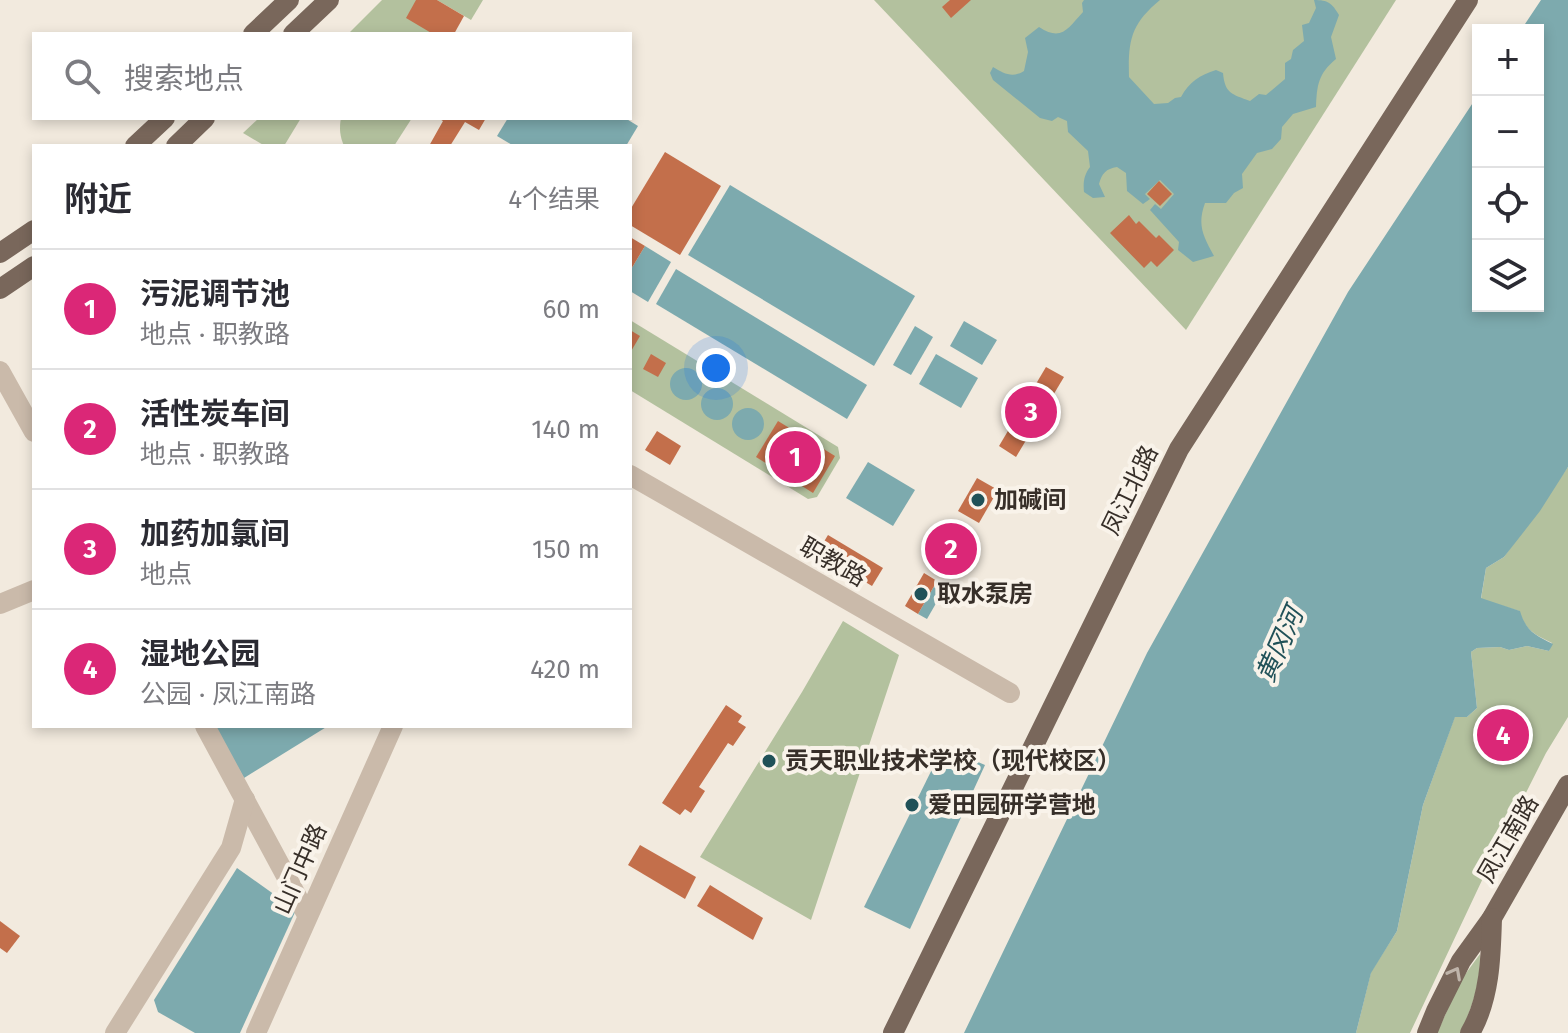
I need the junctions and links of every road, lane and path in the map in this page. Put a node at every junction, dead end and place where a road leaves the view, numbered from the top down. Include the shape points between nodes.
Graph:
1 (289, 0) edge
2 (329, 0) edge
3 (1468, 0) edge
4 (255, 32) edge
5 (295, 32) edge
6 (163, 120) edge
7 (203, 120) edge
8 (137, 144) edge
9 (178, 144) edge
10 (32, 231) edge
11 (0, 253) edge
12 (32, 267) edge
13 (0, 289) edge
14 (0, 371) edge
15 (32, 428) edge
16 (632, 476) edge
17 (32, 591) edge
18 (0, 604) edge
19 (1010, 693) dead end
20 (206, 728) edge
21 (392, 728) edge
22 (1568, 785) edge
23 (245, 799) junction
24 (307, 915) junction
25 (1492, 918) junction
26 (115, 1033) edge
27 (256, 1033) edge
28 (893, 1033) edge
29 (1427, 1033) edge
30 (1470, 1033) edge

1 - 4 main road
2 - 5 main road
3 - 28 main road, 凤江北路 via 1179,449
6 - 8 main road
7 - 9 main road
10 - 11 main road
12 - 13 main road
14 - 15 street
16 - 19 street, 职教路
17 - 18 street
20 - 23 street
21 - 24 street, 山门中路
22 - 25 main road, 凤江南路
23 - 24 street
23 - 26 street via 231,848
24 - 27 street, 山门中路
29 -> 25 main road, 凤江南路 via 1461,961
25 - 30 main road, 凤江南路 via 1490,969

